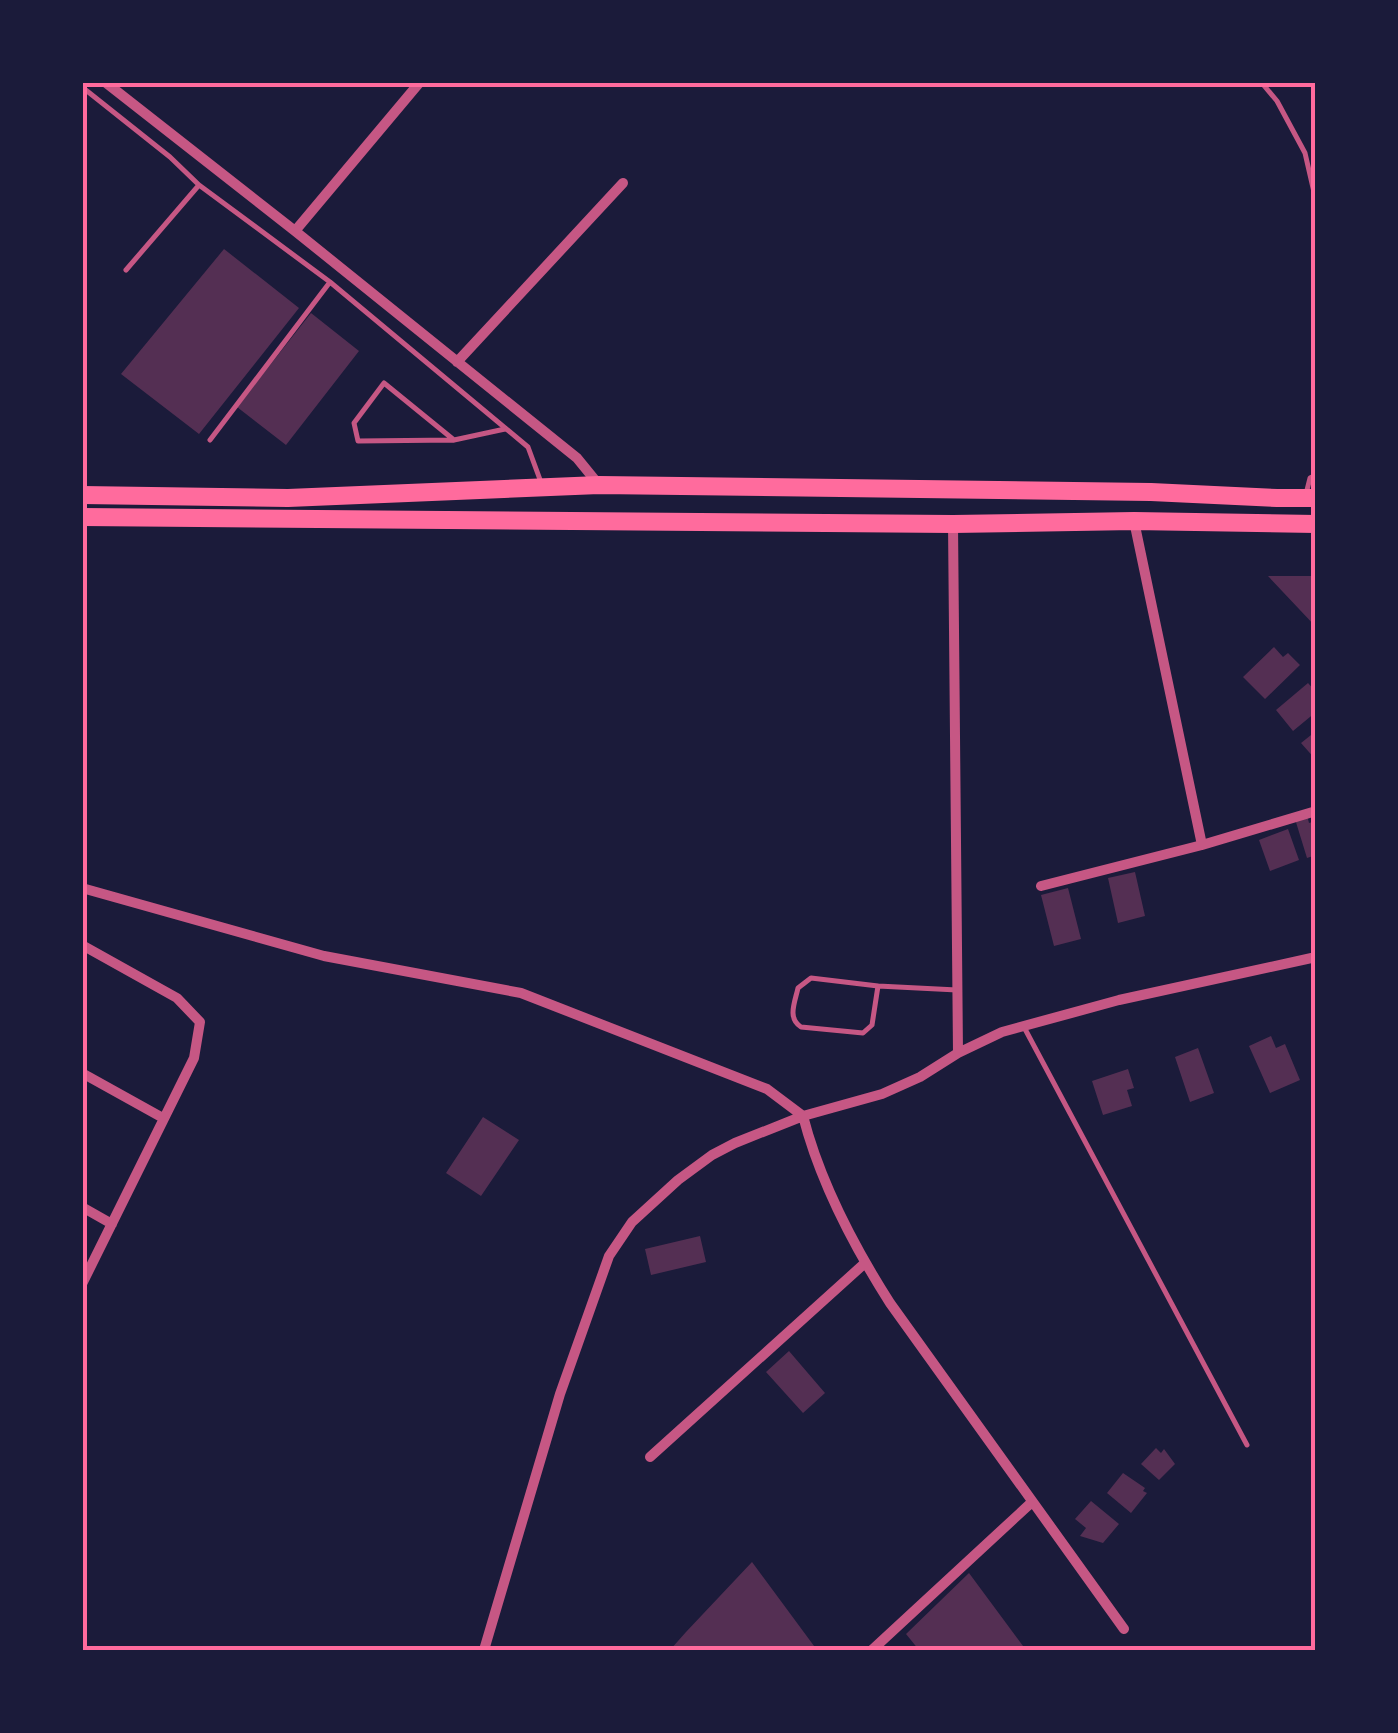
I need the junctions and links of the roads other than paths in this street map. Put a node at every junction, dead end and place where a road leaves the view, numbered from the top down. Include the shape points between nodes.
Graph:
1 (104, 82) edge
2 (420, 82) edge
3 (1261, 82) edge
4 (82, 87) edge
5 (623, 183) dead end
6 (199, 186) junction
7 (1316, 201) edge
8 (295, 231) junction
9 (126, 270) dead end
10 (330, 282) junction
11 (457, 362) junction
12 (506, 428) junction
13 (210, 440) dead end
14 (454, 440) junction
15 (1316, 476) edge
16 (598, 485) junction
17 (542, 487) junction
18 (82, 495) edge
19 (1310, 498) edge
20 (82, 518) edge
21 (1134, 521) junction
22 (953, 524) junction
23 (1316, 524) edge
24 (1316, 811) edge
25 (1202, 845) junction
26 (1041, 886) dead end
27 (82, 888) edge
28 (82, 946) edge
29 (1316, 957) edge
30 (878, 986) junction
31 (957, 990) junction
32 (1024, 1026) junction
33 (958, 1052) junction
34 (82, 1073) edge
35 (802, 1116) junction
36 (164, 1118) junction
37 (82, 1207) edge
38 (112, 1224) junction
39 (865, 1264) junction
40 (82, 1284) edge
41 (1247, 1445) dead end
42 (650, 1457) dead end
43 (1032, 1502) junction
44 (1124, 1629) dead end
45 (484, 1650) edge
46 (872, 1650) edge

1 - 8 street
2 - 8 street
3 - 7 lane via 1305,152
4 - 6 lane
5 - 11 street
6 - 9 lane
6 - 10 lane
8 - 11 street
10 - 12 lane
10 - 13 lane
11 - 16 street via 577,458
12 - 14 lane
12 - 17 lane via 528,447
14 - 14 lane via 384,383 354,424 358,441
15 - 19 lane via 1310,478
16 - 17 highway
16 - 19 highway
17 - 18 highway via 288,498
20 - 22 highway
21 - 22 highway
21 - 23 highway
21 - 25 street
22 - 31 street
24 - 25 street
25 - 26 street
27 - 35 street via 324,956 521,993 767,1089
28 - 36 street via 177,998 200,1022 194,1058
29 - 32 street
30 - 30 lane via 810,978 798,988 792,1016 801,1027 863,1033 872,1025
30 - 31 lane
31 - 33 street
32 - 33 street
32 - 41 lane
33 - 35 street via 882,1094
34 - 36 street
35 - 39 street via 812,1154
35 - 45 street via 712,1155 632,1222 609,1256
36 - 38 street
37 - 38 street
38 - 40 street
39 - 42 street
39 - 43 street
43 - 44 street
43 - 46 street

